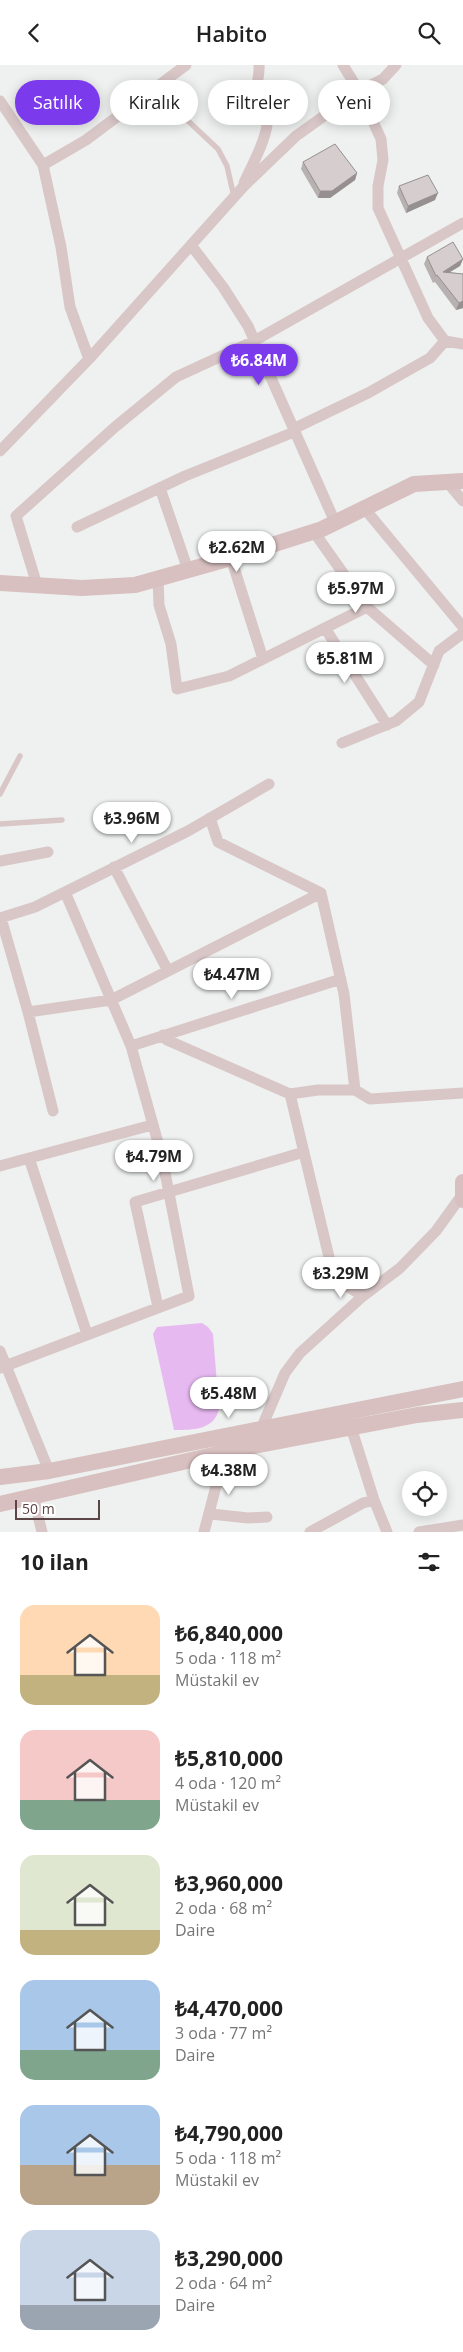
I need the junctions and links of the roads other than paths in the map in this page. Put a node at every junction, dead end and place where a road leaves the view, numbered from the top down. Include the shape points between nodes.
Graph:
1 (186, 65) edge
2 (259, 65) edge
3 (343, 65) edge
4 (396, 65) edge
5 (166, 80) edge
6 (352, 80) edge
7 (381, 80) edge
8 (0, 101) edge
9 (318, 120) edge
10 (110, 123) edge
11 (192, 125) edge
12 (375, 125) edge
13 (43, 165) junction
14 (242, 187) junction
15 (234, 197) junction
16 (463, 223) edge
17 (191, 245) junction
18 (403, 259) junction
19 (254, 341) junction
20 (445, 341) junction
21 (463, 344) edge
22 (89, 359) junction
23 (293, 430) junction
24 (0, 451) edge
25 (455, 482) edge
26 (160, 488) junction
27 (463, 501) edge
28 (364, 508) junction
29 (335, 522) junction
30 (77, 527) dead end
31 (314, 531) junction
32 (232, 558) junction
33 (188, 570) junction
34 (158, 578) junction
35 (0, 583) edge
36 (37, 585) junction
37 (367, 607) junction
38 (463, 627) edge
39 (325, 628) junction
40 (463, 633) edge
41 (263, 659) junction
42 (434, 665) junction
43 (387, 725) junction
44 (342, 743) dead end
45 (20, 756) dead end
46 (269, 785) dead end
47 (0, 794) edge
48 (210, 818) junction
49 (62, 820) dead end
50 (0, 824) edge
51 (48, 852) dead end
52 (0, 861) edge
53 (114, 867) junction
54 (65, 892) junction
55 (321, 893) junction
56 (1, 918) edge
57 (168, 971) junction
58 (341, 979) junction
59 (111, 1000) junction
60 (28, 1012) junction
61 (163, 1035) junction
62 (131, 1046) junction
63 (355, 1090) junction
64 (463, 1093) edge
65 (290, 1094) junction
66 (52, 1111) dead end
67 (152, 1125) junction
68 (304, 1152) junction
69 (29, 1158) junction
70 (0, 1167) edge
71 (168, 1191) junction
72 (463, 1192) edge
73 (363, 1296) junction
74 (158, 1307) junction
75 (87, 1334) junction
76 (0, 1351) edge
77 (3, 1366) edge
78 (463, 1389) edge
79 (463, 1410) edge
80 (351, 1427) junction
81 (261, 1429) junction
82 (226, 1452) junction
83 (49, 1471) junction
84 (0, 1477) edge
85 (33, 1495) junction
86 (374, 1500) junction
87 (0, 1504) edge
88 (211, 1514) junction
89 (267, 1517) dead end
90 (463, 1525) edge
91 (42, 1532) edge
92 (204, 1532) edge
93 (310, 1532) edge
94 (387, 1532) edge
95 (419, 1532) edge

1 - 5 street
2 - 14 street via 256,92 266,111 267,121
3 - 6 street
4 - 7 street
8 - 13 street
9 - 14 street via 296,136
10 - 13 street via 86,141
11 - 15 lane via 218,149 227,166
12 - 18 street via 381,139 383,160 378,208
13 - 22 street via 66,291
14 - 15 street
15 - 17 street
16 - 18 street
17 - 19 street via 236,306
17 - 22 street
18 - 19 street
18 - 20 street via 428,318
19 - 23 street
19 - 36 street via 176,377 16,515
20 - 21 street
20 - 23 street via 430,358
22 - 24 street
23 - 26 street
23 - 29 street
25 - 27 street
25 - 28 main road via 414,483
26 - 30 street
26 - 33 street
28 - 29 main road
28 - 38 street
29 - 31 main road
31 - 32 main road
31 - 37 street
32 - 33 main road
32 - 41 street
33 - 34 main road
34 - 36 main road via 135,585 91,588
34 - 41 street via 159,605 171,644 177,689 229,676
35 - 36 main road
37 - 39 street
37 - 42 street
39 - 41 street
39 - 43 street
40 - 42 street via 439,651
42 - 43 street via 419,702
43 - 44 street
45 - 47 lane
46 - 48 street
48 - 53 street
48 - 55 street via 218,842
49 - 50 lane
51 - 52 street
53 - 54 street
53 - 57 street
54 - 56 street via 35,907
54 - 59 street
55 - 57 street
55 - 58 street
56 - 60 street
57 - 59 street
58 - 61 street
58 - 63 street
59 - 60 street
59 - 62 street
60 - 66 street
61 - 62 street
61 - 65 street via 167,1040
62 - 67 street
63 - 64 street via 370,1099
63 - 65 street
65 - 68 street
67 - 69 street
67 - 71 street
68 - 71 street
68 - 73 street via 334,1278
69 - 70 street
69 - 75 street
71 - 74 street via 189,1296
71 - 74 street via 134,1202
72 - 73 street via 436,1231 400,1269
73 - 81 street via 300,1353 285,1373
74 - 75 street
75 - 77 street
76 - 77 street
77 - 83 street
78 - 81 main road
79 - 80 main road
80 - 82 main road
80 - 86 street
81 - 83 main road
82 - 85 main road
82 - 88 street
83 - 84 main road
85 - 87 main road
85 - 91 street
86 - 93 street
86 - 94 street
88 - 89 street
88 - 92 street
90 - 95 street

